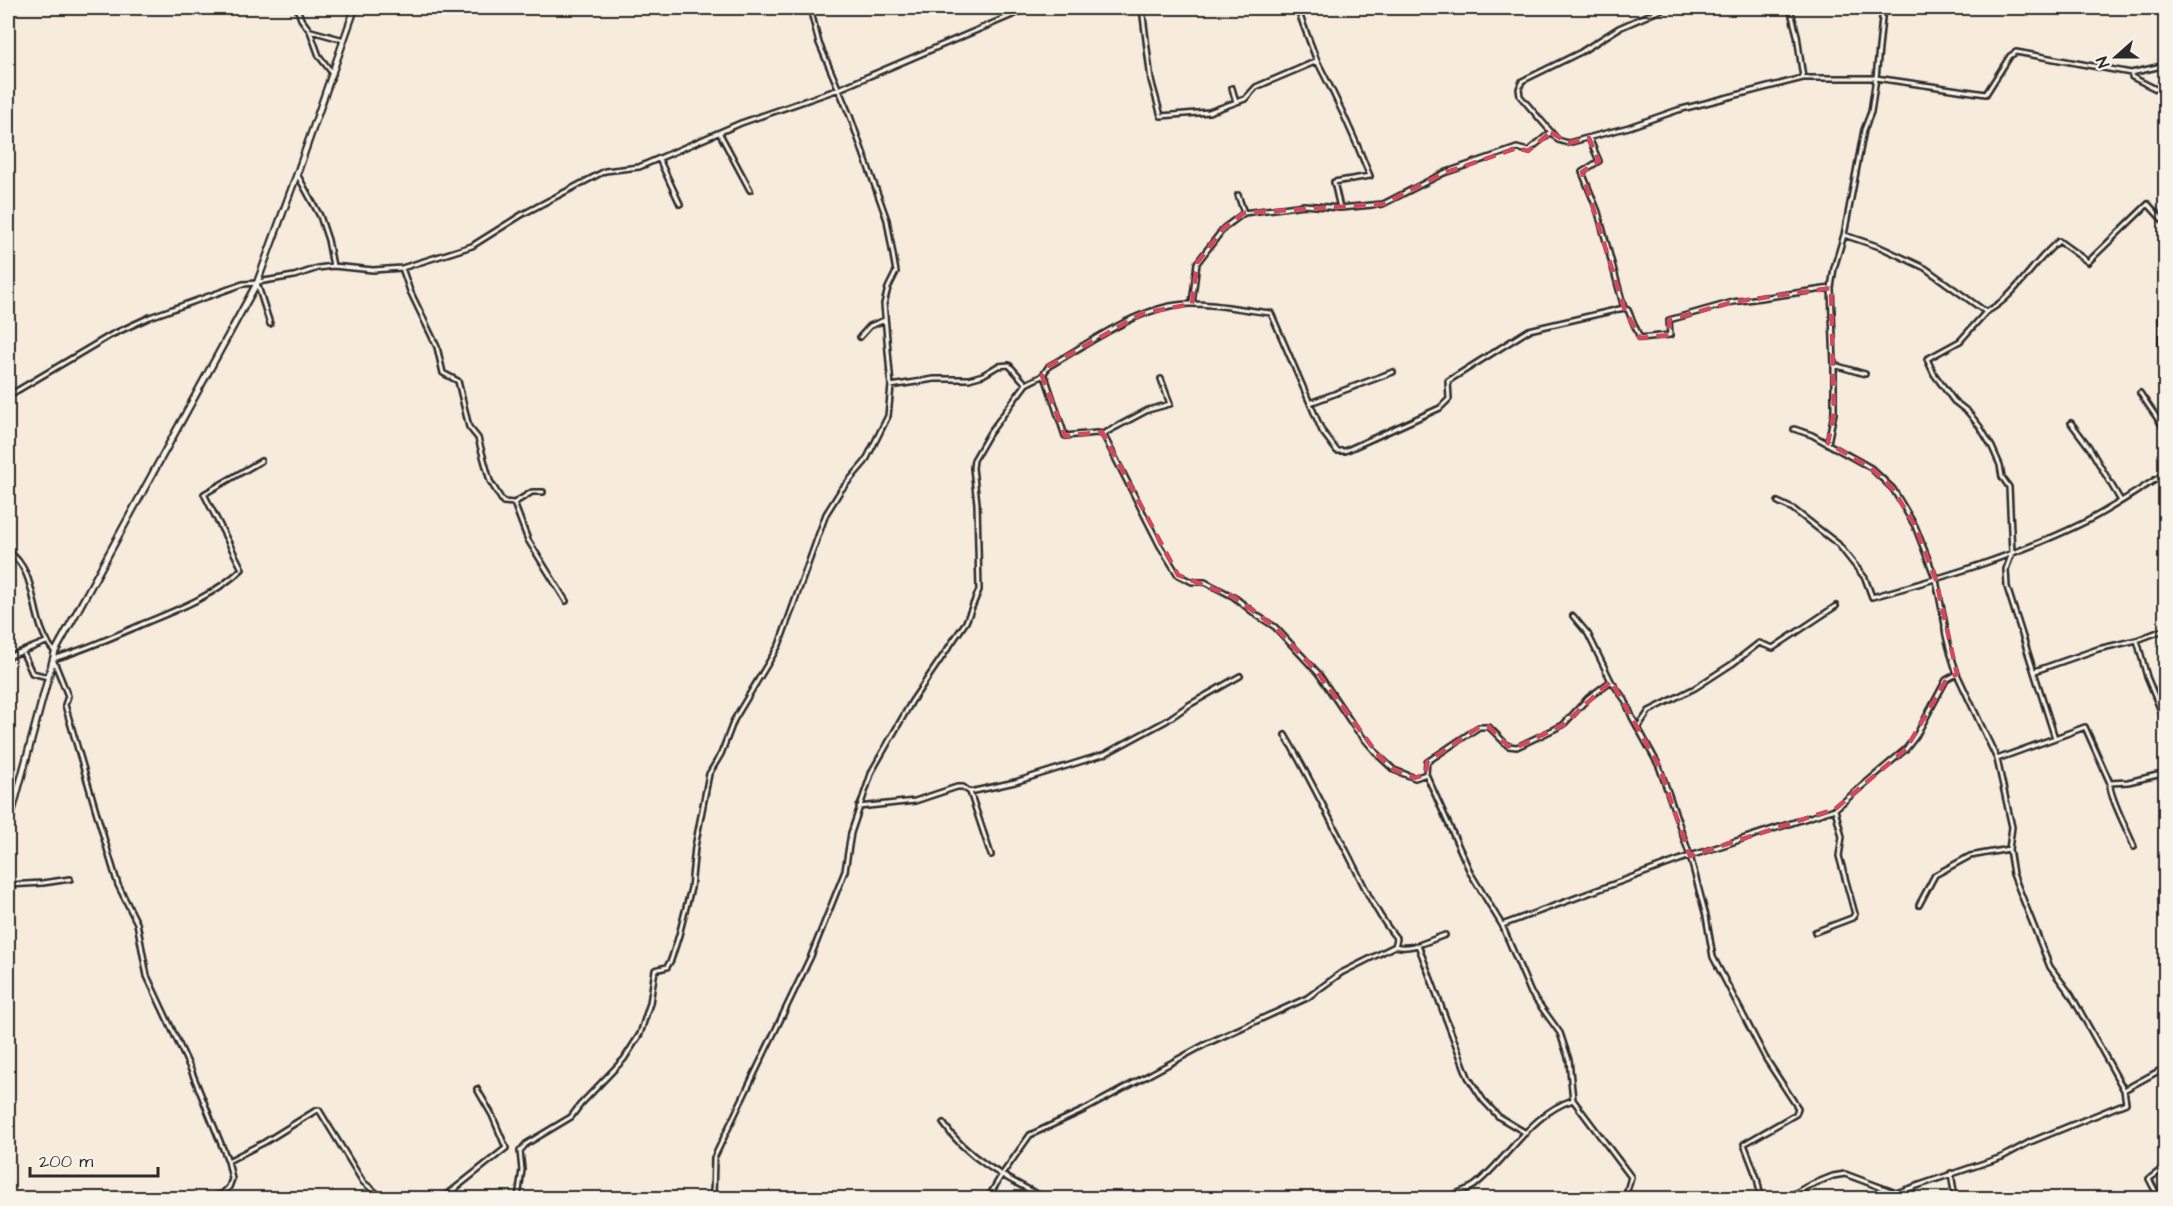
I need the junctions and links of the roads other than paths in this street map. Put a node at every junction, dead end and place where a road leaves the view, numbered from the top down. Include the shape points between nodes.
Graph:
1 (297, 8) edge
2 (354, 8) edge
3 (810, 8) edge
4 (1029, 8) edge
5 (1142, 8) edge
6 (1297, 8) edge
7 (1665, 8) edge
8 (1790, 8) edge
9 (1883, 8) edge
10 (310, 31) junction
11 (344, 40) junction
12 (1317, 61) junction
13 (2166, 65) edge
14 (2131, 73) junction
15 (333, 74) junction
16 (1803, 78) junction
17 (1876, 78) junction
18 (1232, 88) dead end
19 (839, 89) junction
20 (2166, 94) edge
21 (1236, 102) junction
22 (1551, 132) junction
23 (720, 134) junction
24 (1589, 138) junction
25 (659, 159) junction
26 (297, 174) junction
27 (750, 190) dead end
28 (1238, 195) dead end
29 (680, 204) dead end
30 (1340, 208) junction
31 (1244, 213) junction
32 (2166, 224) edge
33 (1844, 235) junction
34 (333, 266) junction
35 (402, 268) junction
36 (256, 283) junction
37 (1831, 288) junction
38 (1192, 304) junction
39 (1624, 308) junction
40 (1986, 312) junction
41 (2166, 314) edge
42 (885, 320) junction
43 (270, 324) dead end
44 (860, 337) dead end
45 (2166, 349) edge
46 (1834, 365) junction
47 (1393, 372) dead end
48 (1865, 374) dead end
49 (1042, 375) junction
50 (1161, 379) dead end
51 (1026, 384) junction
52 (891, 386) junction
53 (8, 387) edge
54 (2140, 393) dead end
55 (9, 395) edge
56 (1310, 403) junction
57 (2071, 423) dead end
58 (1794, 429) dead end
59 (2166, 431) edge
60 (1103, 434) junction
61 (1828, 443) junction
62 (261, 461) dead end
63 (2166, 473) edge
64 (543, 492) dead end
65 (2121, 501) junction
66 (1778, 502) dead end
67 (514, 503) junction
68 (8, 551) edge
69 (2012, 553) junction
70 (1936, 580) junction
71 (566, 601) dead end
72 (1836, 606) dead end
73 (1573, 616) dead end
74 (2166, 629) edge
75 (2137, 640) junction
76 (46, 642) junction
77 (56, 652) junction
78 (22, 653) junction
79 (8, 657) edge
80 (53, 659) junction
81 (2035, 671) junction
82 (1957, 674) junction
83 (1240, 676) dead end
84 (48, 677) junction
85 (1611, 681) junction
86 (2166, 723) edge
87 (1638, 727) junction
88 (1285, 735) dead end
89 (2055, 738) junction
90 (1997, 759) junction
91 (2166, 772) edge
92 (1426, 774) junction
93 (2110, 783) junction
94 (970, 792) junction
95 (859, 807) junction
96 (1835, 809) junction
97 (8, 827) edge
98 (2134, 847) dead end
99 (2009, 849) junction
100 (991, 855) dead end
101 (1690, 856) junction
102 (70, 879) dead end
103 (8, 885) edge
104 (1919, 905) dead end
105 (1502, 925) junction
106 (1815, 932) dead end
107 (1445, 934) dead end
108 (1418, 945) junction
109 (1395, 946) junction
110 (2166, 1067) edge
111 (477, 1089) dead end
112 (2124, 1090) junction
113 (1574, 1100) junction
114 (943, 1123) dead end
115 (1526, 1132) junction
116 (228, 1161) junction
117 (2166, 1166) edge
118 (1951, 1173) junction
119 (1001, 1176) junction
120 (208, 1198) edge
121 (383, 1198) edge
122 (444, 1198) edge
123 (518, 1198) edge
124 (713, 1198) edge
125 (988, 1198) edge
126 (1045, 1198) edge
127 (1450, 1198) edge
128 (1630, 1198) edge
129 (1761, 1198) edge
130 (1787, 1198) edge
131 (1955, 1198) edge
132 (2159, 1198) edge

1 - 10 street
2 - 11 street
3 - 19 street via 819,43
4 - 19 street
5 - 21 street via 1151,80 1161,116 1209,112
6 - 12 street
7 - 22 street via 1521,81 1520,96
8 - 16 street
9 - 17 street
10 - 11 street
10 - 15 street via 319,56
11 - 15 street
12 - 21 street via 1256,87
12 - 30 street via 1370,176 1334,182
13 - 14 street
14 - 17 street via 2016,52 1986,94
14 - 20 street
15 - 26 street
16 - 17 street
16 - 24 street
17 - 33 street
18 - 21 street
19 - 23 street
19 - 42 street via 887,220 896,272 884,304
22 - 24 street via 1558,140 1568,142
22 - 30 street via 1528,152 1517,147 1444,173 1383,204
23 - 25 street
23 - 27 street
24 - 39 street via 1599,161 1582,172 1598,212
25 - 29 street
25 - 35 street via 639,167 605,171 472,246
26 - 34 street via 320,216
26 - 36 street
28 - 31 street
30 - 31 street via 1304,205
31 - 38 street via 1224,228 1197,263
32 - 40 street via 2148,204 2088,262 2059,241 2043,253 2012,293
33 - 37 street
33 - 40 street via 1925,268
34 - 35 street
34 - 36 street
35 - 67 street via 437,347 443,373 458,381 469,427 478,438 490,481 503,502
36 - 43 street
36 - 55 street via 243,284 150,317 111,335
36 - 77 street
37 - 39 street via 1733,302 1669,320 1670,335 1640,338
37 - 46 street
38 - 49 street via 1143,313 1049,366
38 - 56 street via 1271,313
39 - 56 street via 1529,330 1448,381 1449,399 1440,408 1345,451 1337,452 1322,431
40 - 69 street via 1960,341 1927,359 1954,401 1980,427 2000,465 2009,487
41 - 45 street via 2162,316 2161,344
42 - 44 street via 870,326
42 - 52 street
46 - 48 street
46 - 61 street via 1834,413
47 - 56 street
49 - 51 street
49 - 60 street via 1065,436
50 - 60 street via 1170,404 1149,410
51 - 52 street via 1010,365 969,379 934,379
51 - 95 street via 974,460 979,590 966,622 888,741
52 - 123 street via 888,416 872,450 826,514 779,645 734,720 710,774 695,847 692,888 671,960 667,967 655,970 640,1034 624,1059 571,1117 520,1151
53 - 55 street
54 - 59 street
57 - 65 street
58 - 61 street
60 - 92 street via 1178,574 1234,597 1275,627 1306,659 1355,728 1394,770 1415,778
61 - 70 street via 1871,468 1893,489 1915,526
62 - 80 street via 204,494 242,568 231,580 177,609
63 - 65 street
64 - 67 street via 532,492
65 - 69 street via 2087,521
66 - 70 street via 1838,544 1865,578 1872,597
67 - 71 street via 528,540
68 - 76 street via 26,574
69 - 70 street
69 - 81 street via 2006,569 2007,587
70 - 82 street via 1943,629
72 - 87 street via 1773,648 1759,643 1695,688 1648,711
73 - 85 street via 1588,634
74 - 75 street
75 - 81 street
75 - 86 street
76 - 77 street
76 - 78 street
77 - 80 street
78 - 79 street
78 - 84 street via 32,672
80 - 84 street
80 - 116 street via 68,696 65,705 118,885 137,923 147,976
81 - 89 street
82 - 90 street
82 - 96 street via 1946,680 1906,749
83 - 94 street via 1105,754
84 - 97 street
85 - 87 street
85 - 92 street via 1588,698 1563,725 1517,747 1508,746 1489,728 1479,727 1427,762
87 - 101 street via 1659,766
88 - 109 street via 1366,892 1397,939
89 - 90 street
89 - 93 street via 2085,727
90 - 99 street via 2012,827
91 - 93 street
92 - 105 street via 1471,874
93 - 98 street via 2111,797
94 - 95 street via 957,787 915,801
94 - 100 street
95 - 124 street via 845,872 811,956 714,1158
96 - 101 street
96 - 106 street via 1842,837 1839,856 1855,914
99 - 104 street via 1970,856 1935,875
99 - 112 street via 2013,874 2050,967 2071,995
101 - 105 street
101 - 129 street via 1713,957 1766,1059 1798,1108 1796,1114 1744,1144
102 - 103 street
105 - 113 street via 1530,993 1560,1033 1569,1060
107 - 108 street
108 - 109 street
108 - 115 street via 1468,1077 1499,1117
109 - 119 street via 1341,973 1307,998 1206,1044 1030,1135
110 - 112 street
111 - 122 street via 506,1148
112 - 118 street via 2126,1103 2002,1157
113 - 115 street via 1562,1104
113 - 128 street via 1630,1177
114 - 119 street via 964,1147
115 - 127 street via 1473,1187
116 - 120 street via 232,1179 229,1186 222,1194
116 - 121 street via 319,1110 363,1182
117 - 132 street via 2149,1179
118 - 130 street via 1896,1193 1845,1174 1808,1186
118 - 131 street
119 - 125 street
119 - 126 street

